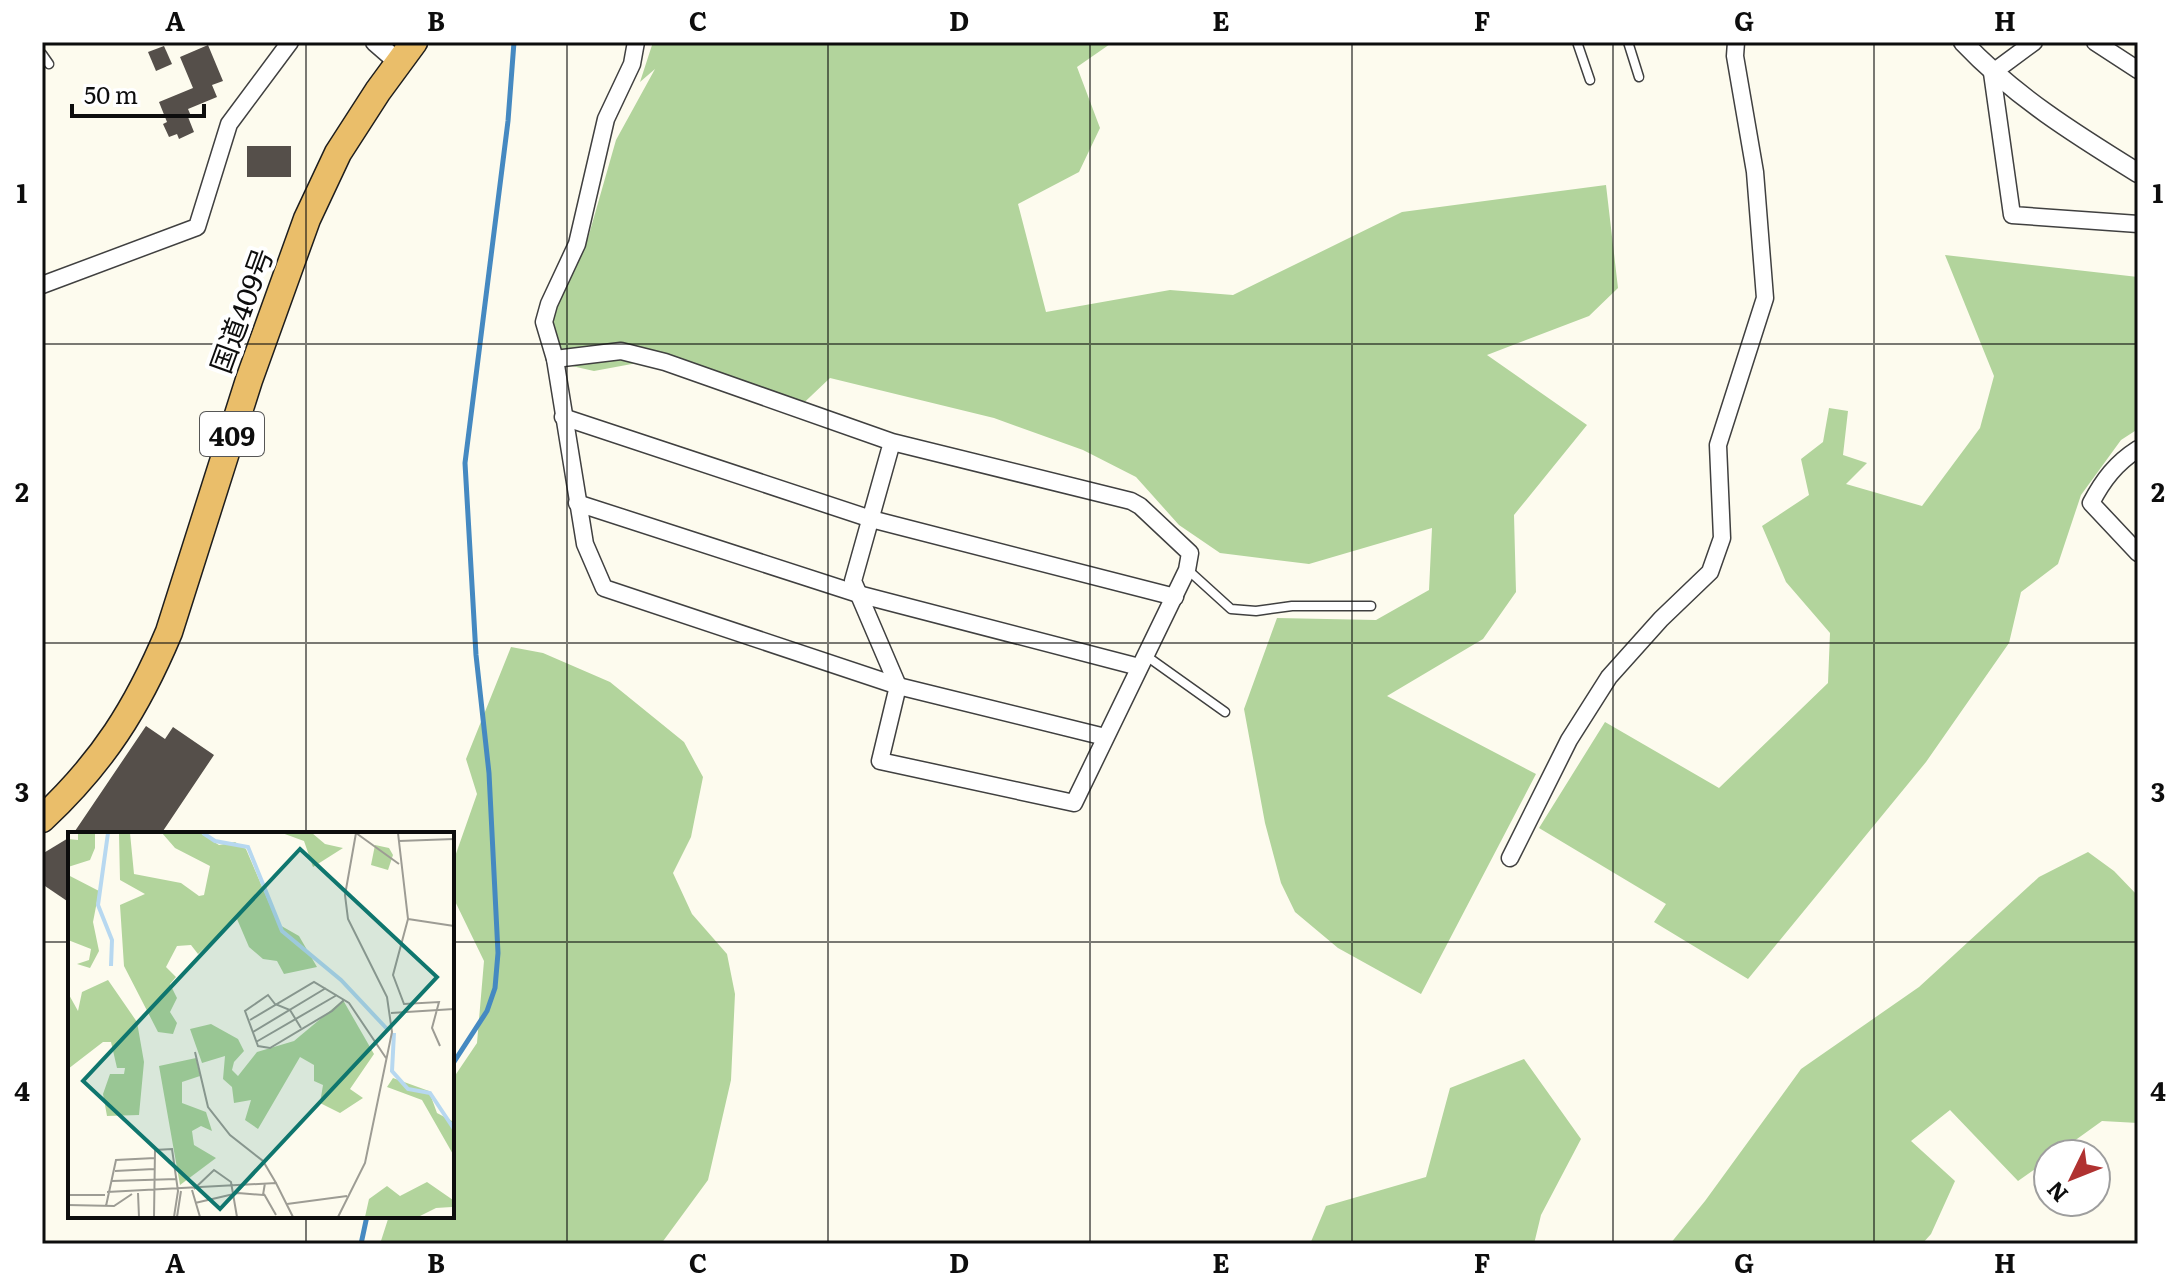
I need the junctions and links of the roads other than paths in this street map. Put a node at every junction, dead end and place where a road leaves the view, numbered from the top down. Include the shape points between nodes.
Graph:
1 (290, 42) edge
2 (375, 42) edge
3 (636, 42) edge
4 (1577, 42) edge
5 (1628, 42) edge
6 (1736, 42) edge
7 (1963, 42) edge
8 (2034, 42) edge
9 (2095, 42) edge
10 (2138, 49) edge
11 (406, 52) edge
12 (42, 54) edge
13 (49, 64) dead end
14 (2134, 67) edge
15 (1992, 73) junction
16 (1639, 77) dead end
17 (1590, 80) dead end
18 (2138, 173) edge
19 (2138, 224) edge
20 (42, 285) edge
21 (555, 359) junction
22 (563, 417) junction
23 (892, 442) junction
24 (2138, 449) edge
25 (577, 503) junction
26 (871, 519) junction
27 (2138, 553) edge
28 (1187, 570) junction
29 (858, 594) junction
30 (1175, 597) junction
31 (1371, 606) dead end
32 (1142, 661) junction
33 (898, 686) junction
34 (1225, 712) dead end
35 (1105, 737) junction
36 (42, 819) edge
37 (1510, 858) dead end

1 - 20 street via 229,124 197,227
2 - 11 street
3 - 21 street via 632,64 606,119 577,244 544,322
4 - 17 lane
5 - 16 lane
6 - 37 street via 1755,172 1765,298 1718,445 1722,538 1710,572 1609,677 1569,740
7 - 15 street
8 - 15 street
9 - 14 street
10 - 14 street
11 - 36 highway, 国道409号 / 409 via 338,153 307,219 153,669 127,719
12 - 13 lane
15 - 18 street via 2060,125
15 - 19 street via 2012,215
21 - 22 street
21 - 23 street via 621,351
22 - 25 street
22 - 26 street
23 - 26 street
23 - 28 street via 1131,501 1190,553
24 - 27 street via 2102,481 2091,503
25 - 29 street
25 - 33 street via 585,544 604,588
26 - 29 street via 853,581
26 - 30 street
28 - 30 street
28 - 31 lane via 1231,609
29 - 32 street
29 - 33 street
30 - 32 street
32 - 34 lane
32 - 35 street
33 - 35 street
33 - 35 street via 880,761 1074,803

